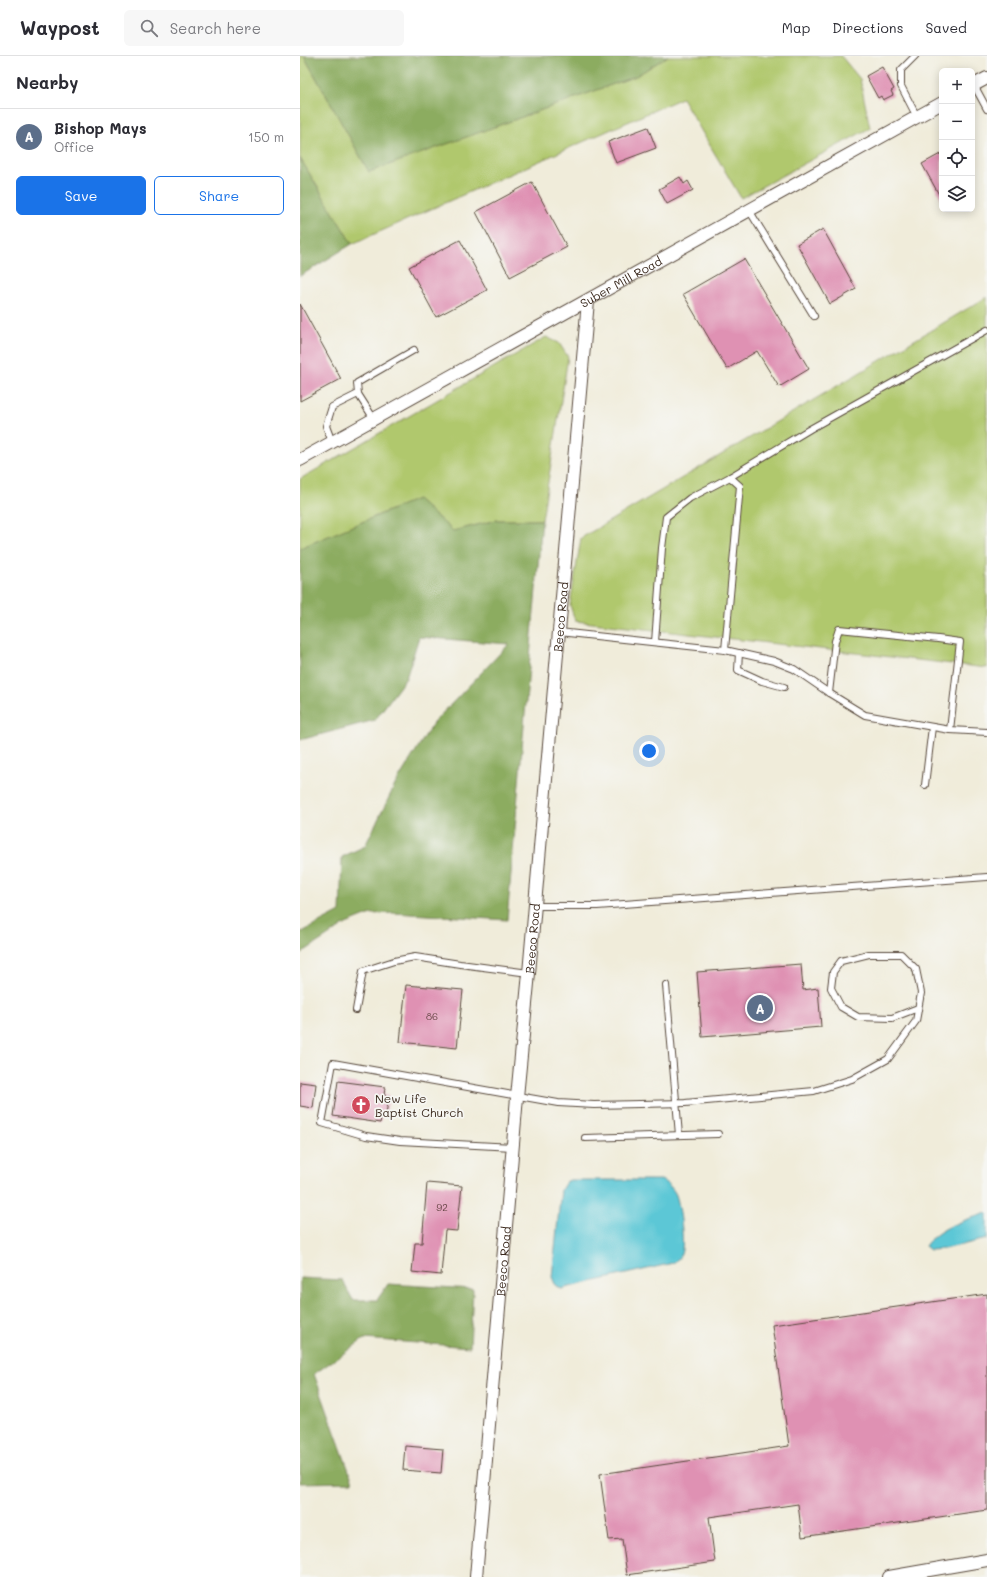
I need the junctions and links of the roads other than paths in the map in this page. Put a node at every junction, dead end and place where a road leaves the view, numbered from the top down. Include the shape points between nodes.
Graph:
1 (914, 56) edge
2 (987, 78) edge
3 (975, 85) edge
4 (975, 89) edge
5 (940, 104) edge
6 (987, 109) edge
7 (917, 118) junction
8 (749, 210) junction
9 (588, 301) junction
10 (814, 316) dead end
11 (987, 330) edge
12 (414, 350) dead end
13 (358, 394) junction
14 (374, 419) junction
15 (332, 442) junction
16 (300, 460) edge
17 (730, 477) junction
18 (559, 632) junction
19 (655, 642) junction
20 (725, 650) junction
21 (739, 653) junction
22 (784, 687) dead end
23 (829, 693) junction
24 (932, 727) junction
25 (950, 730) junction
26 (987, 732) edge
27 (925, 785) dead end
28 (987, 877) edge
29 (534, 906) junction
30 (530, 973) junction
31 (666, 985) dead end
32 (918, 1008) junction
33 (356, 1010) dead end
34 (517, 1097) junction
35 (676, 1104) junction
36 (718, 1134) dead end
37 (679, 1135) junction
38 (585, 1138) dead end
39 (513, 1147) junction
40 (987, 1560) edge
41 (476, 1577) edge
42 (889, 1577) edge

1 - 7 lane via 901,70 901,86
2 - 3 street
4 - 6 lane
5 - 7 street, Suber Mill Road
7 - 8 street, Suber Mill Road
8 - 9 street, Suber Mill Road
8 - 10 lane
9 - 14 street, Suber Mill Road
9 - 18 street, Beeco Road
11 - 17 lane
12 - 13 lane via 358,383
13 - 14 lane
13 - 15 lane via 332,407 326,426
14 - 15 street, Suber Mill Road
15 - 16 street, Suber Mill Road
17 - 19 lane via 690,498 666,517
17 - 20 lane via 740,486
18 - 19 lane
18 - 29 street, Beeco Road
19 - 20 lane
20 - 21 lane
21 - 22 lane via 738,670
21 - 23 lane via 794,669
23 - 24 lane via 865,715
23 - 25 lane via 835,641 839,629 960,642
24 - 25 lane
24 - 27 lane
25 - 26 lane
28 - 29 lane via 597,906
29 - 30 street, Beeco Road
30 - 33 lane via 415,957 394,961 363,971
30 - 34 street, Beeco Road
31 - 35 lane
32 - 32 lane via 921,993 916,969 902,954 869,954 842,961 833,972 831,988 842,1007 858,1017 892,1018
32 - 35 lane via 916,1021 888,1059 852,1079 814,1091
34 - 35 lane via 594,1105
34 - 39 street, Beeco Road
34 - 39 lane via 333,1063 322,1123 366,1136 400,1141
35 - 37 lane
36 - 37 lane
37 - 38 lane
39 - 41 street, Beeco Road
40 - 42 street

